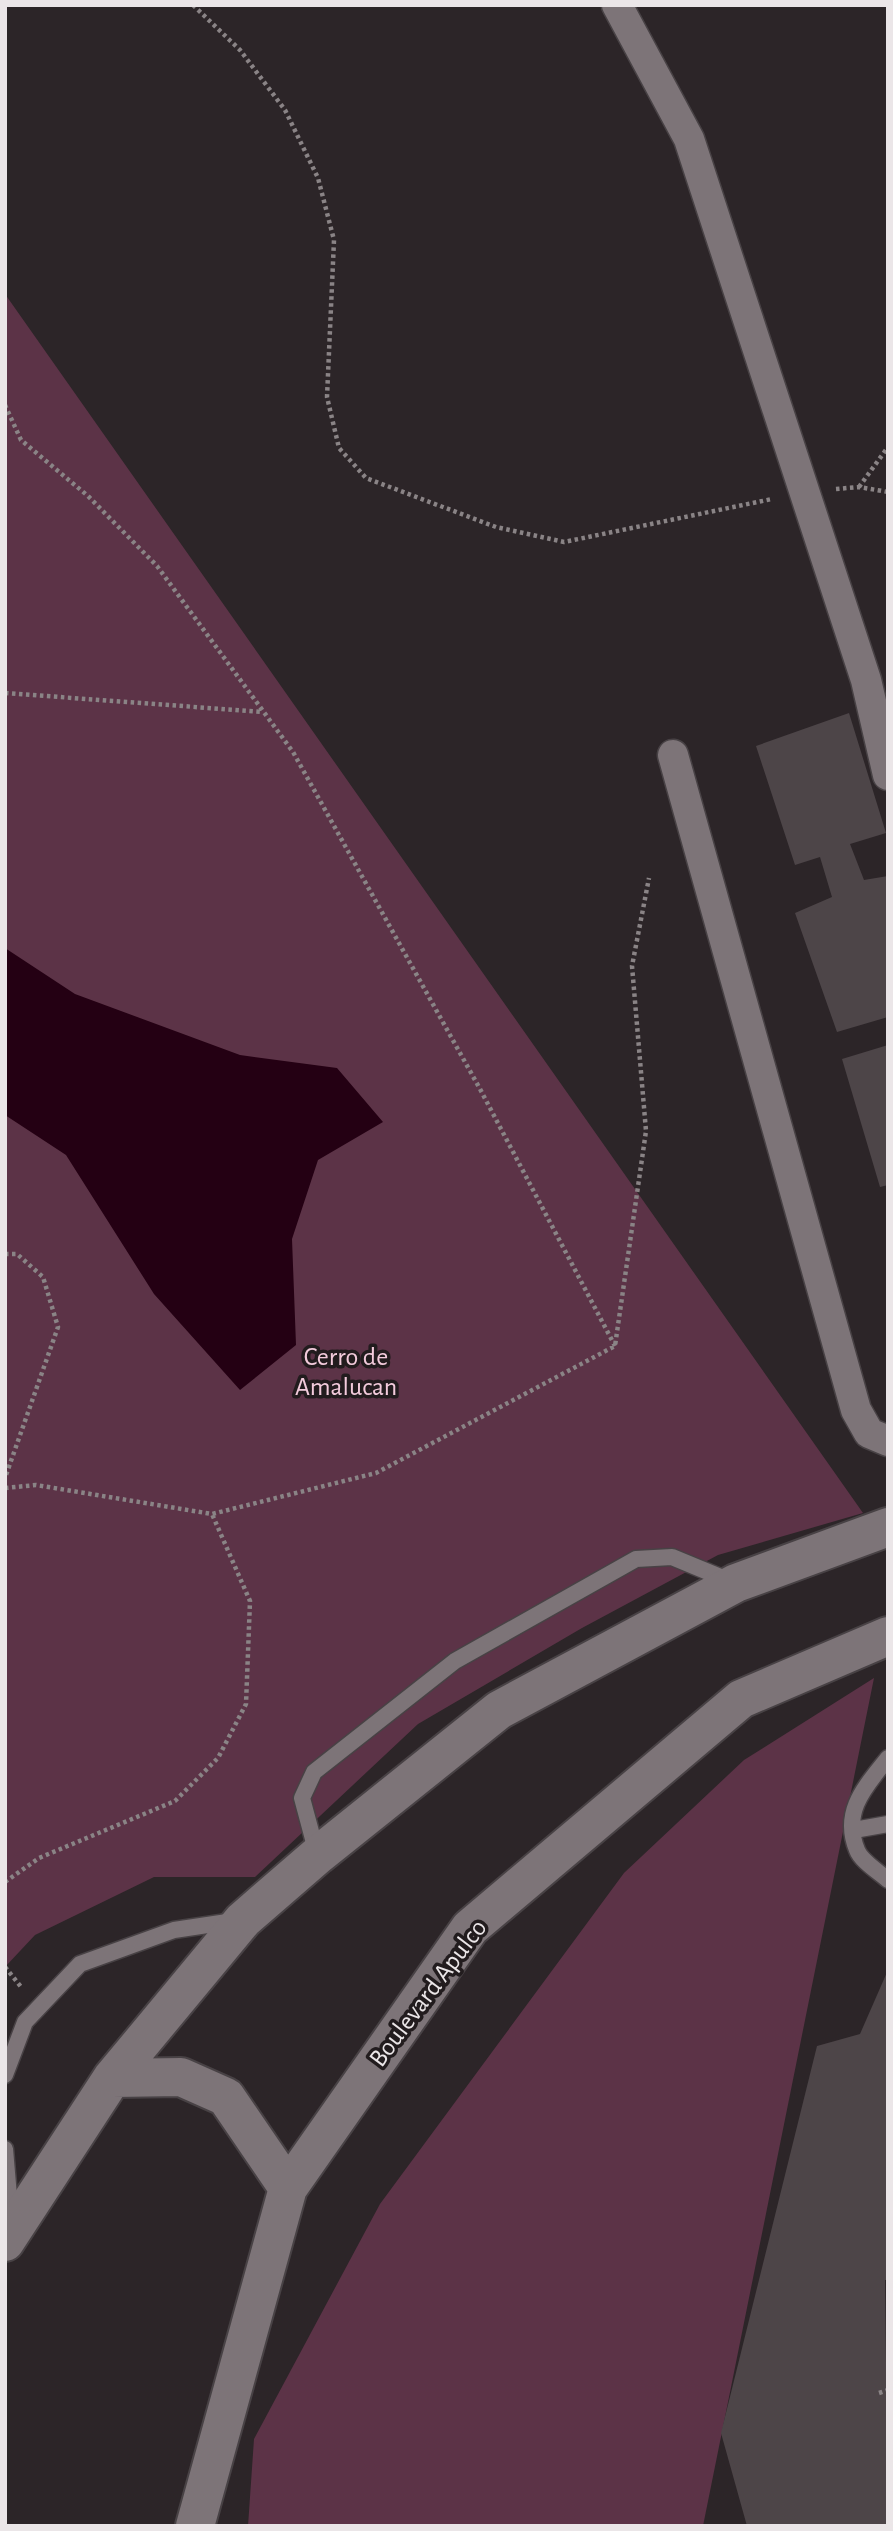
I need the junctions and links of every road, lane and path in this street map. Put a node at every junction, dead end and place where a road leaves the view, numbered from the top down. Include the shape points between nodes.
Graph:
1 (193, 5) edge
2 (617, 5) edge
3 (5, 405) edge
4 (888, 447) edge
5 (806, 492) junction
6 (888, 492) edge
7 (5, 693) edge
8 (263, 712) junction
9 (673, 755) dead end
10 (888, 775) edge
11 (649, 878) dead end
12 (5, 1254) edge
13 (615, 1346) junction
14 (888, 1441) edge
15 (5, 1478) edge
16 (5, 1488) edge
17 (212, 1514) junction
18 (888, 1527) edge
19 (736, 1583) junction
20 (888, 1636) edge
21 (888, 1758) edge
22 (888, 1824) edge
23 (854, 1830) junction
24 (318, 1855) junction
25 (888, 1880) edge
26 (5, 1882) edge
27 (243, 1920) junction
28 (5, 2075) edge
29 (112, 2078) junction
30 (5, 2149) edge
31 (288, 2188) junction
32 (8, 2237) edge
33 (888, 2390) edge
34 (879, 2393) dead end
35 (195, 2526) edge

1 - 5 path via 240,50 285,110 318,178 334,240 327,397 339,448 366,478 496,527 565,542
2 - 5 street via 689,139
3 - 8 path via 21,440 88,496 157,566
4 - 6 path via 859,487
5 - 10 street via 866,680
7 - 8 path
8 - 13 path via 293,752
9 - 14 street via 856,1410 869,1433
11 - 13 path via 632,966 646,1131
12 - 15 path via 17,1254 43,1277 58,1327
13 - 17 path via 376,1473
16 - 17 path via 36,1485
17 - 26 path via 250,1601 246,1704 218,1758 175,1801 39,1858
18 - 19 street
19 - 24 street via 499,1710
19 - 24 lane via 672,1557 636,1559 455,1661 314,1772 302,1798
20 - 31 street, Boulevard Apulco via 741,1699 470,1928
21 - 23 lane via 855,1799
22 - 23 lane
23 - 25 lane via 857,1852
24 - 27 street
27 - 28 lane via 174,1930 80,1964 25,2022
27 - 29 street
29 - 31 street via 181,2077 226,2096
29 - 32 street
30 - 32 lane
31 - 35 street, Boulevard Apulco
33 - 34 path

